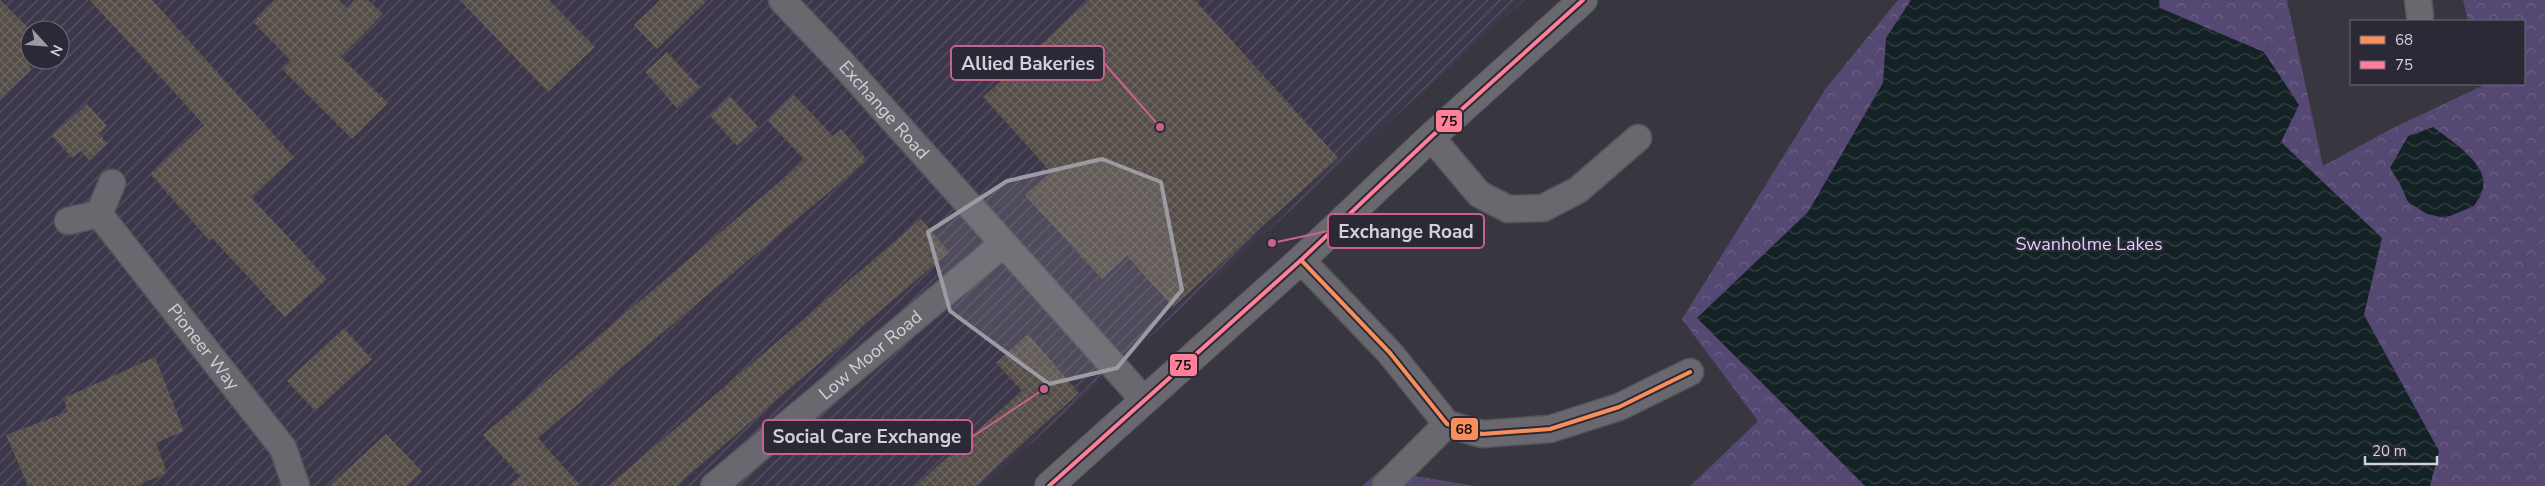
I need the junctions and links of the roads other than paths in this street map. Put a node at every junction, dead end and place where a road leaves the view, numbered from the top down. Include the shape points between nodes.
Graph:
1 (782, 0) edge
2 (1583, 0) edge
3 (1431, 137) junction
4 (1638, 138) dead end
5 (112, 183) dead end
6 (99, 214) junction
7 (68, 221) dead end
8 (1003, 244) junction
9 (1301, 260) junction
10 (1690, 372) dead end
11 (1144, 400) junction
12 (1447, 424) junction
13 (296, 486) edge
14 (714, 486) edge
15 (1049, 486) edge
16 (1384, 486) edge

1 - 8 street, Exchange Road
2 - 3 main road
3 - 4 street via 1479,194 1508,208 1543,208 1578,190
3 - 9 main road
5 - 6 street
6 - 7 street
6 - 13 street, Pioneer Way via 282,448
8 - 11 street, Exchange Road
8 - 14 street, Low Moor Road
9 - 11 main road
9 - 12 street via 1390,352
10 - 12 street via 1619,406 1550,429 1482,434
11 - 15 main road
12 - 16 street

